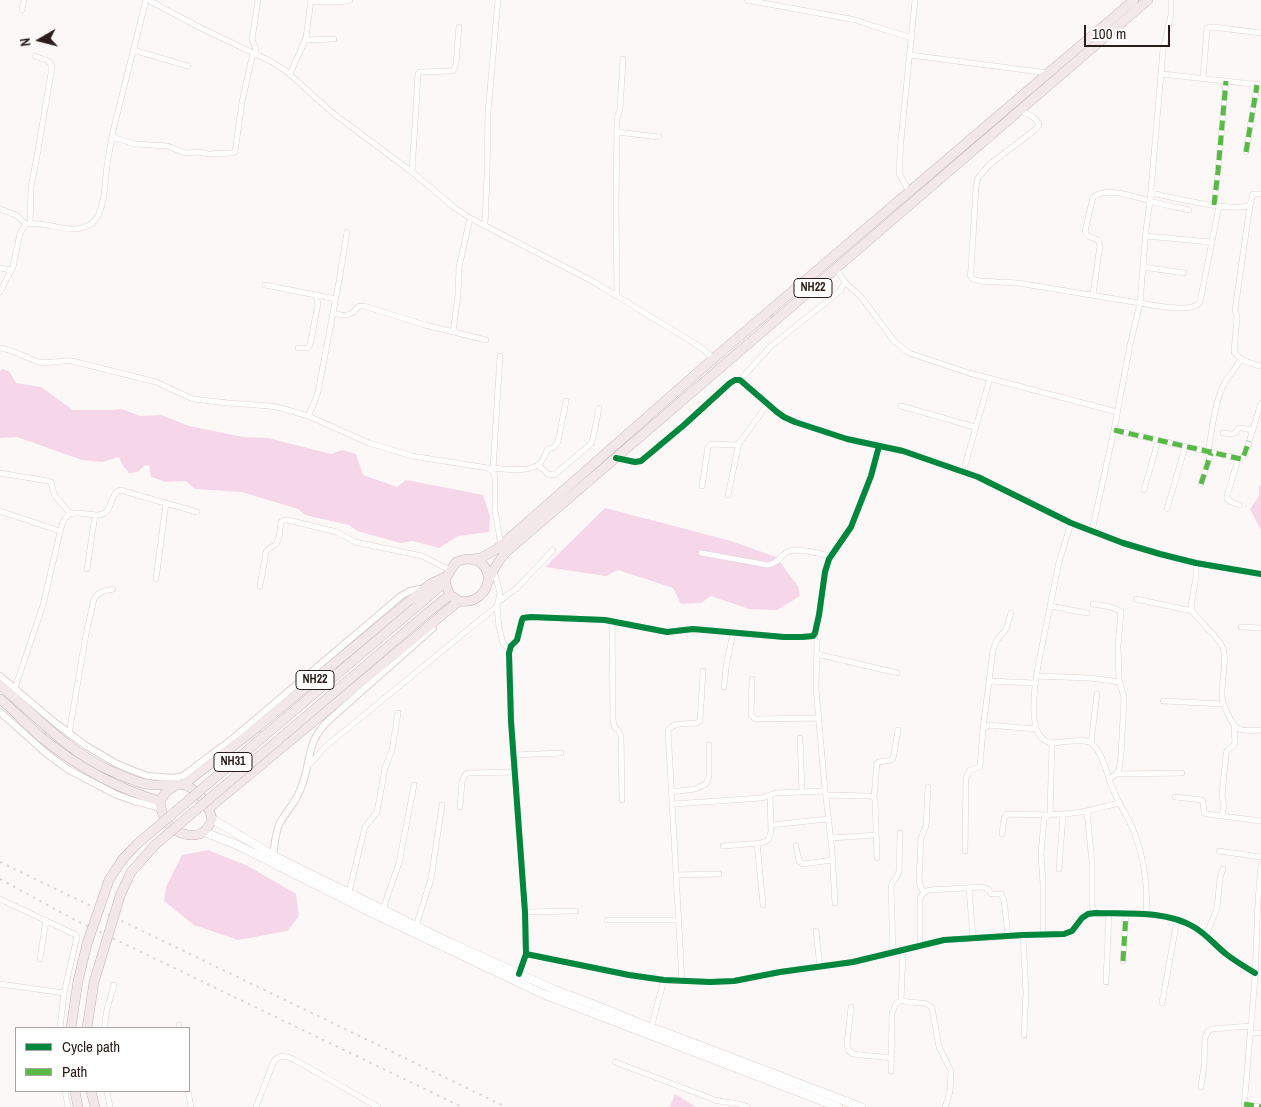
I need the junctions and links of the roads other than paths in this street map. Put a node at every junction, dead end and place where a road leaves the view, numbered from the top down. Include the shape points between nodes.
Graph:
1 (24, 0) edge
2 (147, 0) edge
3 (258, 0) edge
4 (350, 0) edge
5 (498, 0) edge
6 (747, 0) edge
7 (916, 0) edge
8 (1134, 0) edge
9 (1148, 0) edge
10 (1171, 0) edge
11 (311, 1) edge
12 (22, 10) dead end
13 (459, 27) dead end
14 (1261, 33) edge
15 (912, 38) junction
16 (334, 39) dead end
17 (305, 40) junction
18 (132, 50) junction
19 (254, 54) junction
20 (910, 55) junction
21 (35, 56) dead end
22 (623, 59) dead end
23 (188, 66) dead end
24 (1049, 73) junction
25 (290, 74) junction
26 (1162, 74) junction
27 (1203, 78) junction
28 (1226, 81) junction
29 (1259, 85) edge
30 (1020, 110) junction
31 (617, 132) junction
32 (112, 137) junction
33 (659, 137) dead end
34 (1246, 152) dead end
35 (412, 172) junction
36 (910, 192) junction
37 (1151, 192) junction
38 (1261, 194) edge
39 (1150, 202) junction
40 (1216, 205) junction
41 (1250, 205) junction
42 (0, 209) edge
43 (1189, 210) dead end
44 (470, 218) junction
45 (28, 224) junction
46 (485, 225) junction
47 (347, 232) dead end
48 (1146, 236) junction
49 (1211, 242) junction
50 (1144, 267) junction
51 (0, 268) edge
52 (836, 269) junction
53 (11, 270) junction
54 (1184, 273) dead end
55 (845, 282) junction
56 (2, 283) edge
57 (265, 286) dead end
58 (0, 292) edge
59 (1093, 294) junction
60 (316, 295) junction
61 (617, 296) junction
62 (336, 299) junction
63 (1140, 303) junction
64 (333, 312) junction
65 (453, 332) junction
66 (486, 340) dead end
67 (0, 348) edge
68 (298, 348) dead end
69 (500, 356) dead end
70 (713, 359) junction
71 (1241, 359) junction
72 (1261, 366) edge
73 (990, 378) junction
74 (740, 380) junction
75 (566, 401) dead end
76 (1261, 403) edge
77 (768, 404) junction
78 (900, 406) dead end
79 (599, 408) dead end
80 (1117, 412) junction
81 (308, 416) junction
82 (975, 427) junction
83 (1114, 430) junction
84 (1252, 430) junction
85 (1223, 433) dead end
86 (1158, 441) junction
87 (739, 443) junction
88 (880, 446) junction
89 (1185, 447) junction
90 (1210, 453) junction
91 (616, 458) junction
92 (1238, 459) junction
93 (965, 465) dead end
94 (538, 466) junction
95 (493, 470) junction
96 (0, 473) edge
97 (1201, 484) dead end
98 (702, 486) dead end
99 (1144, 490) dead end
100 (728, 494) dead end
101 (166, 503) junction
102 (1240, 505) dead end
103 (1167, 509) dead end
104 (0, 511) edge
105 (198, 512) dead end
106 (70, 513) junction
107 (95, 514) junction
108 (1070, 523) junction
109 (60, 531) junction
110 (1092, 531) junction
111 (501, 546) junction
112 (553, 550) dead end
113 (701, 553) dead end
114 (831, 556) junction
115 (472, 559) junction
116 (1196, 563) junction
117 (494, 568) junction
118 (87, 569) dead end
119 (1261, 574) edge
120 (447, 576) junction
121 (156, 579) dead end
122 (488, 583) junction
123 (260, 586) dead end
124 (425, 588) junction
125 (113, 589) dead end
126 (450, 595) junction
127 (1136, 599) dead end
128 (459, 601) junction
129 (497, 604) junction
130 (1093, 604) dead end
131 (1050, 606) junction
132 (450, 608) junction
133 (1192, 611) junction
134 (1011, 613) dead end
135 (1087, 613) dead end
136 (612, 622) junction
137 (1241, 627) dead end
138 (1261, 628) edge
139 (733, 633) junction
140 (814, 636) junction
141 (509, 649) junction
142 (817, 654) junction
143 (703, 672) dead end
144 (897, 673) dead end
145 (0, 675) edge
146 (1036, 676) junction
147 (752, 678) dead end
148 (989, 681) junction
149 (1120, 682) junction
150 (1035, 683) junction
151 (0, 685) edge
152 (724, 687) dead end
153 (15, 688) junction
154 (1096, 694) dead end
155 (0, 699) edge
156 (1163, 701) dead end
157 (1223, 704) junction
158 (0, 712) edge
159 (398, 714) dead end
160 (819, 718) junction
161 (1234, 726) junction
162 (983, 729) junction
163 (1036, 729) junction
164 (898, 730) dead end
165 (1261, 730) edge
166 (69, 734) junction
167 (800, 738) dead end
168 (1052, 743) junction
169 (1091, 743) junction
170 (709, 746) dead end
171 (561, 753) dead end
172 (514, 755) junction
173 (306, 768) junction
174 (515, 772) junction
175 (1116, 774) junction
176 (1182, 774) dead end
177 (1109, 779) junction
178 (146, 780) junction
179 (180, 785) junction
180 (414, 785) dead end
181 (928, 786) dead end
182 (672, 792) junction
183 (802, 792) junction
184 (826, 793) junction
185 (770, 795) junction
186 (1175, 797) dead end
187 (874, 798) junction
188 (622, 800) dead end
189 (1120, 803) junction
190 (160, 804) junction
191 (673, 804) junction
192 (442, 805) dead end
193 (460, 807) dead end
194 (208, 809) junction
195 (1087, 810) junction
196 (1049, 815) junction
197 (1063, 815) junction
198 (1222, 816) junction
199 (828, 819) junction
200 (212, 820) junction
201 (1261, 821) edge
202 (771, 826) junction
203 (205, 832) junction
204 (900, 833) dead end
205 (1002, 834) dead end
206 (876, 835) junction
207 (830, 838) junction
208 (756, 843) junction
209 (723, 846) dead end
210 (796, 846) dead end
211 (965, 851) dead end
212 (1219, 851) dead end
213 (273, 855) junction
214 (1261, 857) edge
215 (877, 858) dead end
216 (833, 860) junction
217 (1261, 864) edge
218 (1059, 869) dead end
219 (1222, 869) dead end
220 (719, 874) dead end
221 (676, 875) junction
222 (1260, 884) edge
223 (969, 888) junction
224 (349, 892) junction
225 (924, 892) junction
226 (0, 899) edge
227 (835, 903) dead end
228 (763, 905) dead end
229 (383, 909) junction
230 (576, 911) dead end
231 (525, 912) junction
232 (1095, 913) junction
233 (1109, 914) junction
234 (1126, 914) junction
235 (1146, 914) junction
236 (46, 920) junction
237 (607, 920) dead end
238 (679, 920) junction
239 (1177, 920) junction
240 (416, 926) junction
241 (816, 931) dead end
242 (1043, 934) junction
243 (1024, 935) junction
244 (1008, 936) junction
245 (1206, 936) junction
246 (973, 938) junction
247 (920, 946) junction
248 (903, 950) junction
249 (893, 953) junction
250 (467, 954) junction
251 (526, 954) junction
252 (40, 959) dead end
253 (1123, 961) dead end
254 (820, 967) junction
255 (519, 974) junction
256 (1255, 976) junction
257 (664, 980) junction
258 (1261, 980) edge
259 (682, 981) junction
260 (1106, 982) dead end
261 (0, 984) edge
262 (114, 985) dead end
263 (64, 993) junction
264 (901, 1000) junction
265 (1162, 1003) dead end
266 (851, 1007) dead end
267 (1250, 1026) junction
268 (60, 1027) edge
269 (72, 1027) edge
270 (87, 1027) edge
271 (104, 1027) edge
272 (651, 1028) junction
273 (1250, 1033) junction
274 (1261, 1033) edge
275 (1024, 1035) dead end
276 (891, 1058) junction
277 (615, 1062) dead end
278 (891, 1071) dead end
279 (1201, 1087) dead end
280 (65, 1092) edge
281 (75, 1092) edge
282 (91, 1092) edge
283 (107, 1092) edge
284 (188, 1092) edge
285 (1244, 1105) edge
286 (68, 1107) edge
287 (78, 1107) edge
288 (95, 1107) edge
289 (110, 1107) edge
290 (191, 1107) edge
291 (256, 1107) edge
292 (378, 1107) edge
293 (748, 1107) edge
294 (838, 1107) edge
295 (861, 1107) edge
296 (946, 1107) edge
297 (1261, 1107) edge

1 - 12 street
2 - 18 street
2 - 19 street
3 - 19 street via 252,40 256,49
4 - 11 street
5 - 46 street via 488,112
6 - 15 street via 856,20
7 - 15 street
8 - 24 highway, NH22
9 - 30 highway, NH22
10 - 26 street
11 - 17 street
13 - 35 street via 453,72 418,74
14 - 27 street via 1207,28
15 - 20 street
16 - 17 street
17 - 25 street
18 - 23 street
18 - 32 street
19 - 25 street
19 - 32 street via 242,102 235,152 186,153 168,146 135,144
20 - 24 street
20 - 36 street via 900,173
21 - 45 street via 48,61 52,67 31,187
22 - 31 street
24 - 36 highway, NH22
25 - 35 street via 334,114
26 - 27 street
26 - 37 street
27 - 28 street
28 - 29 street
28 - 40 street
29 - 34 street
30 - 52 highway, NH22
30 - 59 street via 1035,118 1039,125 989,165 978,178 970,275 979,281 1018,282
31 - 33 street
31 - 61 street
32 - 45 street via 102,206 96,219 90,225 75,229 36,222
35 - 44 street
36 - 70 highway, NH22
37 - 39 street
37 - 40 street
38 - 41 street via 1253,194
39 - 43 street
39 - 48 street
39 - 59 street via 1119,193 1092,198 1085,231 1089,237 1098,240 1100,246
40 - 41 street via 1240,208
40 - 49 street
41 - 71 street via 1235,310 1238,317 1234,352
42 - 45 street
44 - 46 street
44 - 65 street via 459,267
45 - 53 street via 20,233
46 - 61 street
47 - 62 street
48 - 49 street
48 - 50 street
49 - 63 street via 1199,305 1175,308
50 - 54 street
50 - 63 street
51 - 53 street
52 - 55 street
52 - 91 highway, NH22
53 - 56 street
55 - 73 street via 862,298 894,341 908,353
55 - 74 street via 840,292 771,346
56 - 58 street
57 - 60 street
59 - 63 street
60 - 62 street
60 - 68 street via 318,304 310,345
61 - 70 street via 702,348
62 - 64 street
63 - 80 street
64 - 65 street via 348,315 360,305
64 - 81 street via 318,392
65 - 66 street
67 - 81 street via 41,362 72,361 156,382 193,399 270,406
69 - 95 street
70 - 111 highway, NH22
71 - 72 street
71 - 90 street via 1222,389 1214,418
73 - 80 street
73 - 82 street
74 - 77 street
74 - 91 street via 730,384 641,461
75 - 94 street via 558,442 548,449
76 - 84 street
77 - 87 street
77 - 88 street via 795,422
78 - 82 street
79 - 94 street via 591,444 554,475
80 - 83 street
81 - 95 street via 368,443 412,456
82 - 93 street
83 - 86 street
83 - 110 street
84 - 85 street via 1239,428 1232,434
84 - 92 street via 1244,458
86 - 89 street
86 - 99 street
87 - 98 street via 711,444 708,447
87 - 100 street
88 - 108 street via 978,477
88 - 114 street via 851,527
89 - 90 street
89 - 103 street
90 - 92 street
90 - 97 street
91 - 117 highway, NH22 via 505,553
92 - 102 street via 1227,496 1229,501
94 - 95 street
95 - 111 street via 495,518
96 - 106 street via 50,482 56,498
101 - 105 street
101 - 107 street via 120,490 115,493 105,513
101 - 121 street
104 - 109 street
106 - 107 street
106 - 109 street via 63,520
107 - 118 street
108 - 110 street
108 - 131 street
109 - 153 street via 43,605
110 - 116 street
111 - 115 highway, NH22
112 - 129 street
113 - 114 street via 768,565 792,550
114 - 140 street
115 - 120 highway, NH22 via 456,562
115 - 122 highway via 485,568
116 - 119 street
116 - 133 street
117 - 122 highway, NH22
117 - 129 street via 500,592
120 - 123 street via 422,556 355,542 337,532 284,520 278,540 266,552
120 - 124 highway, NH22
120 - 126 highway
120 - 269 highway, NH31, bridge via 416,607 122,860 109,880 87,944 73,1007
122 - 128 highway, NH22 via 485,591 476,598
124 - 178 street via 401,596 195,768 183,776
124 - 179 highway, NH22 via 256,729
125 - 166 street via 100,592 94,598
126 - 128 highway
126 - 270 highway, NH31, bridge via 155,845 131,872 120,896 94,982
127 - 133 street
128 - 132 highway, NH22
129 - 141 street via 503,643
129 - 173 street via 325,747
130 - 149 street via 1122,612 1118,646
131 - 135 street
131 - 146 street
132 - 173 street via 438,624 322,727 313,740
132 - 194 highway, NH22
133 - 157 street via 1222,645
134 - 148 street via 1006,630 995,644
136 - 139 street via 667,632 693,629
136 - 141 street via 527,617 522,620 517,640
136 - 188 street via 613,720 614,728 620,731 621,736
137 - 138 street
139 - 140 street
139 - 152 street
140 - 142 street
141 - 172 street
142 - 144 street
142 - 160 street
143 - 182 street via 700,722 673,726 668,730
145 - 153 street
146 - 149 street
146 - 150 street
147 - 160 street via 751,714 755,719
148 - 150 street
148 - 162 street
149 - 175 street via 1124,706 1120,770
150 - 163 street
151 - 178 highway via 55,734 95,763
153 - 166 street
154 - 169 street
155 - 190 highway via 41,737 86,770
156 - 157 street
157 - 161 street
158 - 190 street via 69,770 115,794 134,801
159 - 224 street via 377,812 365,827
160 - 184 street
161 - 165 street via 1244,731
161 - 198 street via 1235,744 1226,754
162 - 163 street via 989,725
162 - 211 street via 980,767 970,770 966,777
163 - 168 street via 1046,742
164 - 187 street via 892,760 877,763
166 - 178 street
167 - 183 street
168 - 169 street
168 - 196 street
169 - 177 street via 1102,757
170 - 182 street via 706,784
171 - 172 street
172 - 174 street
173 - 213 street via 298,797 280,824
174 - 193 street via 468,773 462,782
174 - 231 street
175 - 176 street
175 - 177 street
177 - 189 street
178 - 179 highway via 154,785
179 - 190 highway, NH22 via 169,789
179 - 194 highway via 191,788
180 - 229 street via 399,863
181 - 225 street via 919,880
182 - 191 street
183 - 184 street
183 - 185 street
184 - 187 street
184 - 199 street
185 - 191 street
185 - 202 street
186 - 198 street via 1202,800 1204,812
187 - 206 street
189 - 195 street
189 - 235 street via 1134,832 1146,879
190 - 203 highway via 162,815 175,830 191,835
191 - 221 street
192 - 240 street via 431,880
194 - 200 highway
195 - 197 street
195 - 232 street
196 - 197 street
196 - 205 street via 1007,814
196 - 242 street via 1044,819 1041,854
197 - 218 street
198 - 201 street
199 - 202 street
199 - 207 street
200 - 203 highway
200 - 213 main road
202 - 208 street via 768,840
203 - 250 main road
204 - 249 street via 899,871 891,887
206 - 207 street
206 - 215 street
207 - 216 street
208 - 209 street
208 - 228 street
210 - 216 street via 799,861 803,864
212 - 214 street
213 - 224 main road
216 - 227 street
217 - 222 street
219 - 245 street via 1217,908
220 - 221 street
221 - 238 street
222 - 256 street
223 - 225 street
223 - 244 street via 986,887 991,894 1003,896
223 - 246 street
224 - 229 main road
225 - 247 street via 920,899
226 - 236 street
229 - 240 main road
230 - 231 street
231 - 251 street
232 - 233 street
232 - 242 street via 1082,918 1064,934
233 - 234 street
233 - 260 street
234 - 235 street
234 - 253 street
235 - 239 street
236 - 252 street
236 - 263 street via 72,932 77,938
237 - 238 street
238 - 259 street
239 - 245 street
239 - 265 street
240 - 250 main road
241 - 254 street
242 - 243 street
243 - 244 street
243 - 275 street
244 - 246 street
245 - 256 street
246 - 247 street
247 - 248 street
248 - 249 street
248 - 264 street
249 - 254 street
250 - 255 main road
250 - 294 main road via 543,994
251 - 255 street
251 - 257 street
254 - 259 street via 734,981
255 - 272 main road
256 - 258 street
256 - 267 street
257 - 259 street
257 - 272 street
261 - 263 street
262 - 271 street
263 - 268 street
264 - 276 street via 892,1013
264 - 296 street via 932,1008 938,1047 951,1071
266 - 276 street via 849,1051
267 - 273 street
267 - 279 street via 1208,1031
272 - 295 main road
273 - 274 street
273 - 285 street
276 - 278 street
277 - 293 street via 715,1100
280 - 286 street
281 - 287 highway
282 - 288 highway
283 - 289 street
284 - 290 street
285 - 297 street
291 - 292 street via 274,1061 285,1056

